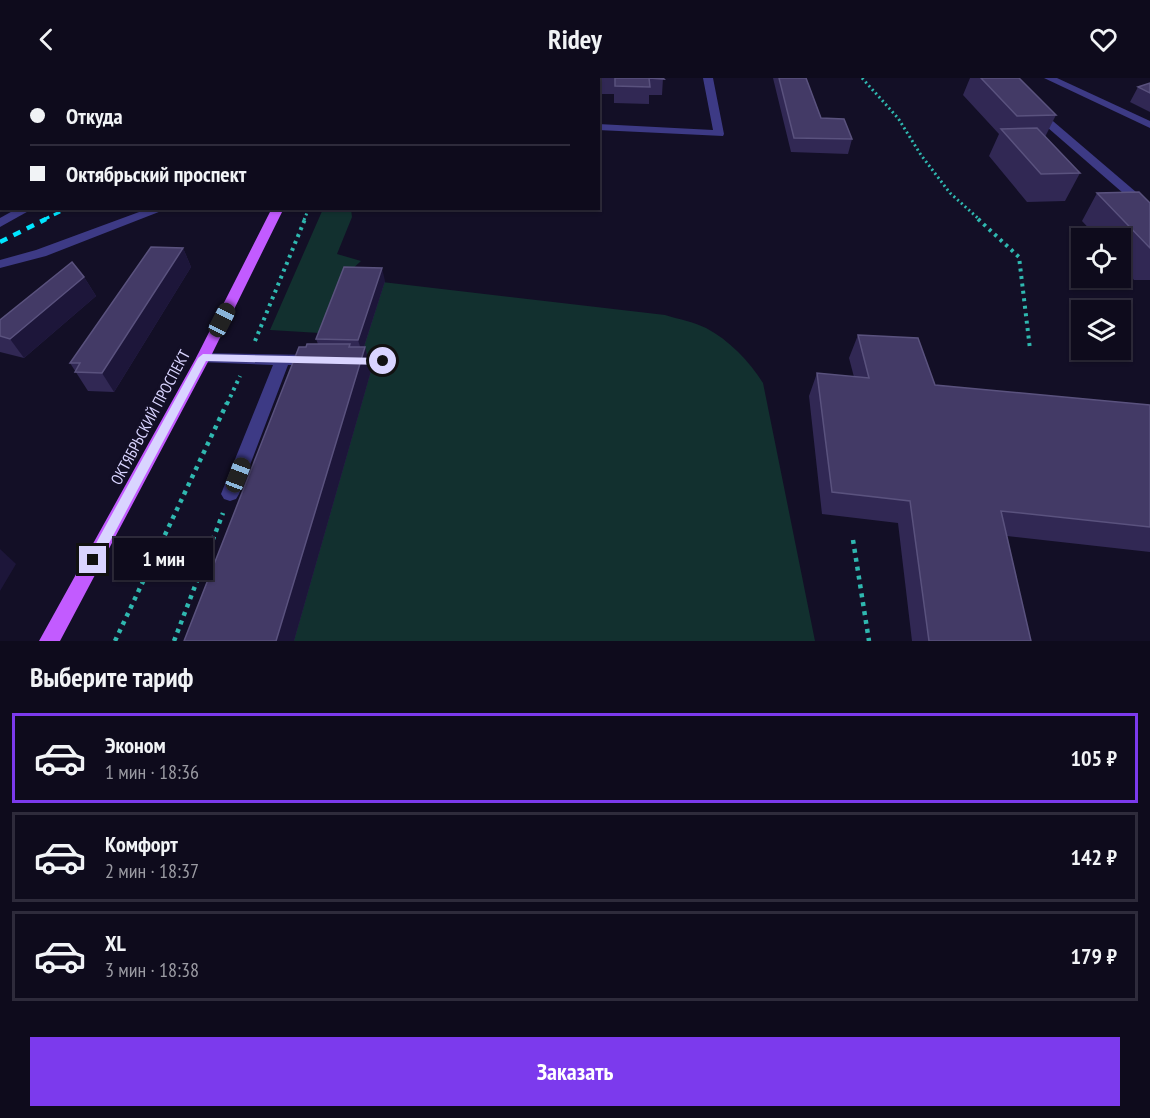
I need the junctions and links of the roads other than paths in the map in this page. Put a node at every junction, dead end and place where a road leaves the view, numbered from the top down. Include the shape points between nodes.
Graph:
1 (708, 78) edge
2 (1049, 78) edge
3 (1026, 103) edge
4 (1150, 125) edge
5 (600, 127) edge
6 (24, 210) edge
7 (158, 210) edge
8 (277, 210) edge
9 (1150, 210) edge
10 (0, 223) edge
11 (0, 264) edge
12 (203, 358) junction
13 (283, 359) junction
14 (383, 361) dead end
15 (230, 494) road end
16 (49, 641) edge

1 - 5 street via 719,134
2 - 4 street
3 - 9 street
6 - 10 street
7 - 11 street
8 - 12 main road, ОКТЯБРЬСКИЙ ПРОСПЕКТ
12 - 13 street
12 - 16 main road, ОКТЯБРЬСКИЙ ПРОСПЕКТ
13 - 14 street
13 - 15 street

